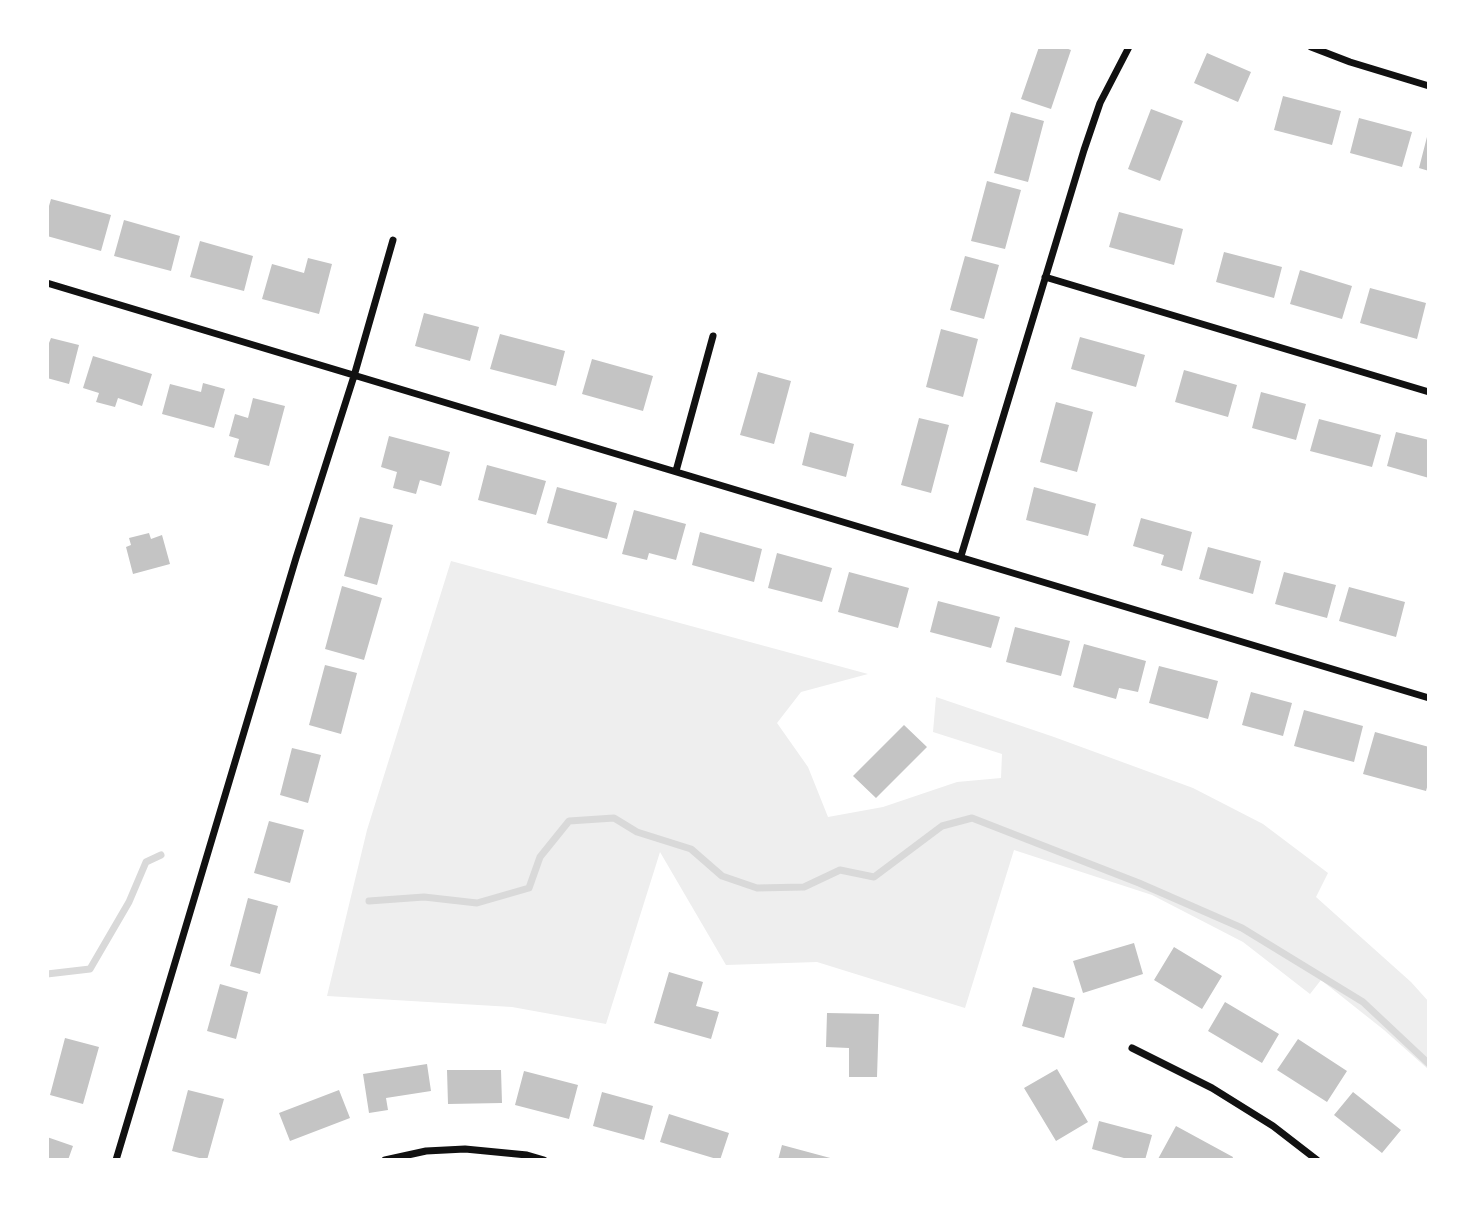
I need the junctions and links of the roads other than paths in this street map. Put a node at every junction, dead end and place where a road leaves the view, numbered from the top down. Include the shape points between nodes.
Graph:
1 (1129, 47) edge
2 (1311, 47) edge
3 (1429, 86) edge
4 (393, 240) dead end
5 (1045, 277) junction
6 (47, 283) edge
7 (713, 337) dead end
8 (354, 376) junction
9 (1429, 392) edge
10 (676, 471) junction
11 (961, 556) junction
12 (1429, 698) edge
13 (1132, 1048) dead end
14 (116, 1160) edge
15 (385, 1160) edge
16 (544, 1160) edge
17 (1317, 1160) edge

1 - 5 street via 1100,103
2 - 3 street
4 - 8 street
5 - 9 street
5 - 11 street
6 - 8 street
7 - 10 street
8 - 10 street
8 - 14 street
10 - 11 street
11 - 12 street
13 - 17 street via 1212,1087
15 - 16 street via 465,1149

